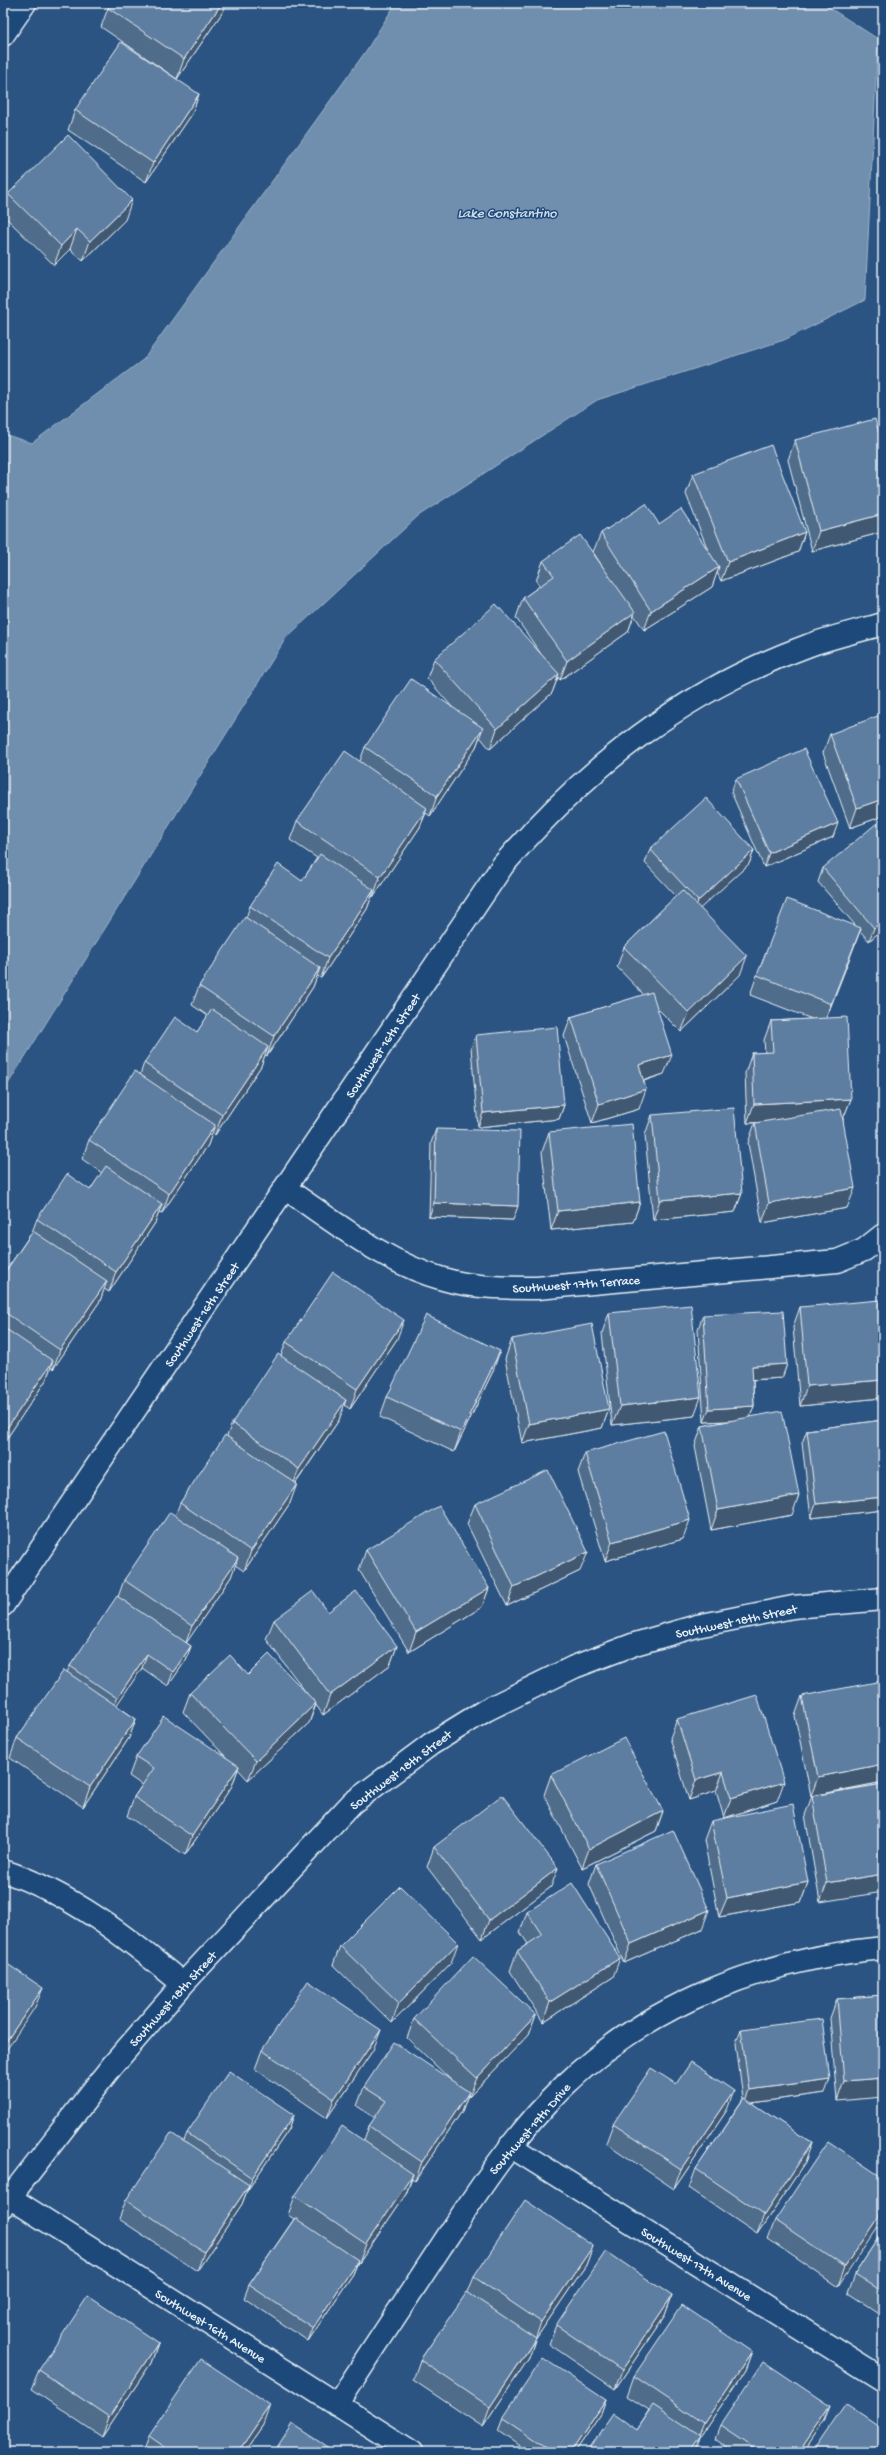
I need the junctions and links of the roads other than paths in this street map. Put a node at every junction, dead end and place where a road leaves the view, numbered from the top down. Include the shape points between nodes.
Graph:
1 (25, 3) edge
2 (3, 35) edge
3 (883, 624) edge
4 (286, 1189) junction
5 (883, 1235) edge
6 (883, 1599) edge
7 (3, 1605) edge
8 (3, 1871) edge
9 (883, 1948) edge
10 (182, 1984) junction
11 (510, 2146) junction
12 (6, 2202) edge
13 (883, 2380) edge
14 (337, 2405) junction
15 (412, 2452) edge

1 - 2 street
3 - 4 street, Southwest 16th Street via 807,646 727,681 652,726 605,761 540,821 503,866
4 - 5 street, Southwest 17th Terrace via 385,1254 414,1269 444,1280 496,1288 537,1288 837,1261 864,1250
4 - 7 street, Southwest 16th Street
6 - 10 street, Southwest 18th Street via 793,1607 697,1626 635,1644 574,1667 486,1710 431,1744 352,1803
8 - 10 street via 70,1901 126,1937
9 - 11 street, Southwest 19th Drive via 795,1962 718,1986 669,2009 614,2043 562,2087
10 - 12 street, Southwest 18th Street via 112,2066
11 - 13 street, Southwest 17th Avenue
11 - 14 street, Southwest 19th Drive
12 - 14 street, Southwest 16th Avenue
14 - 15 street, Southwest 16th Avenue

